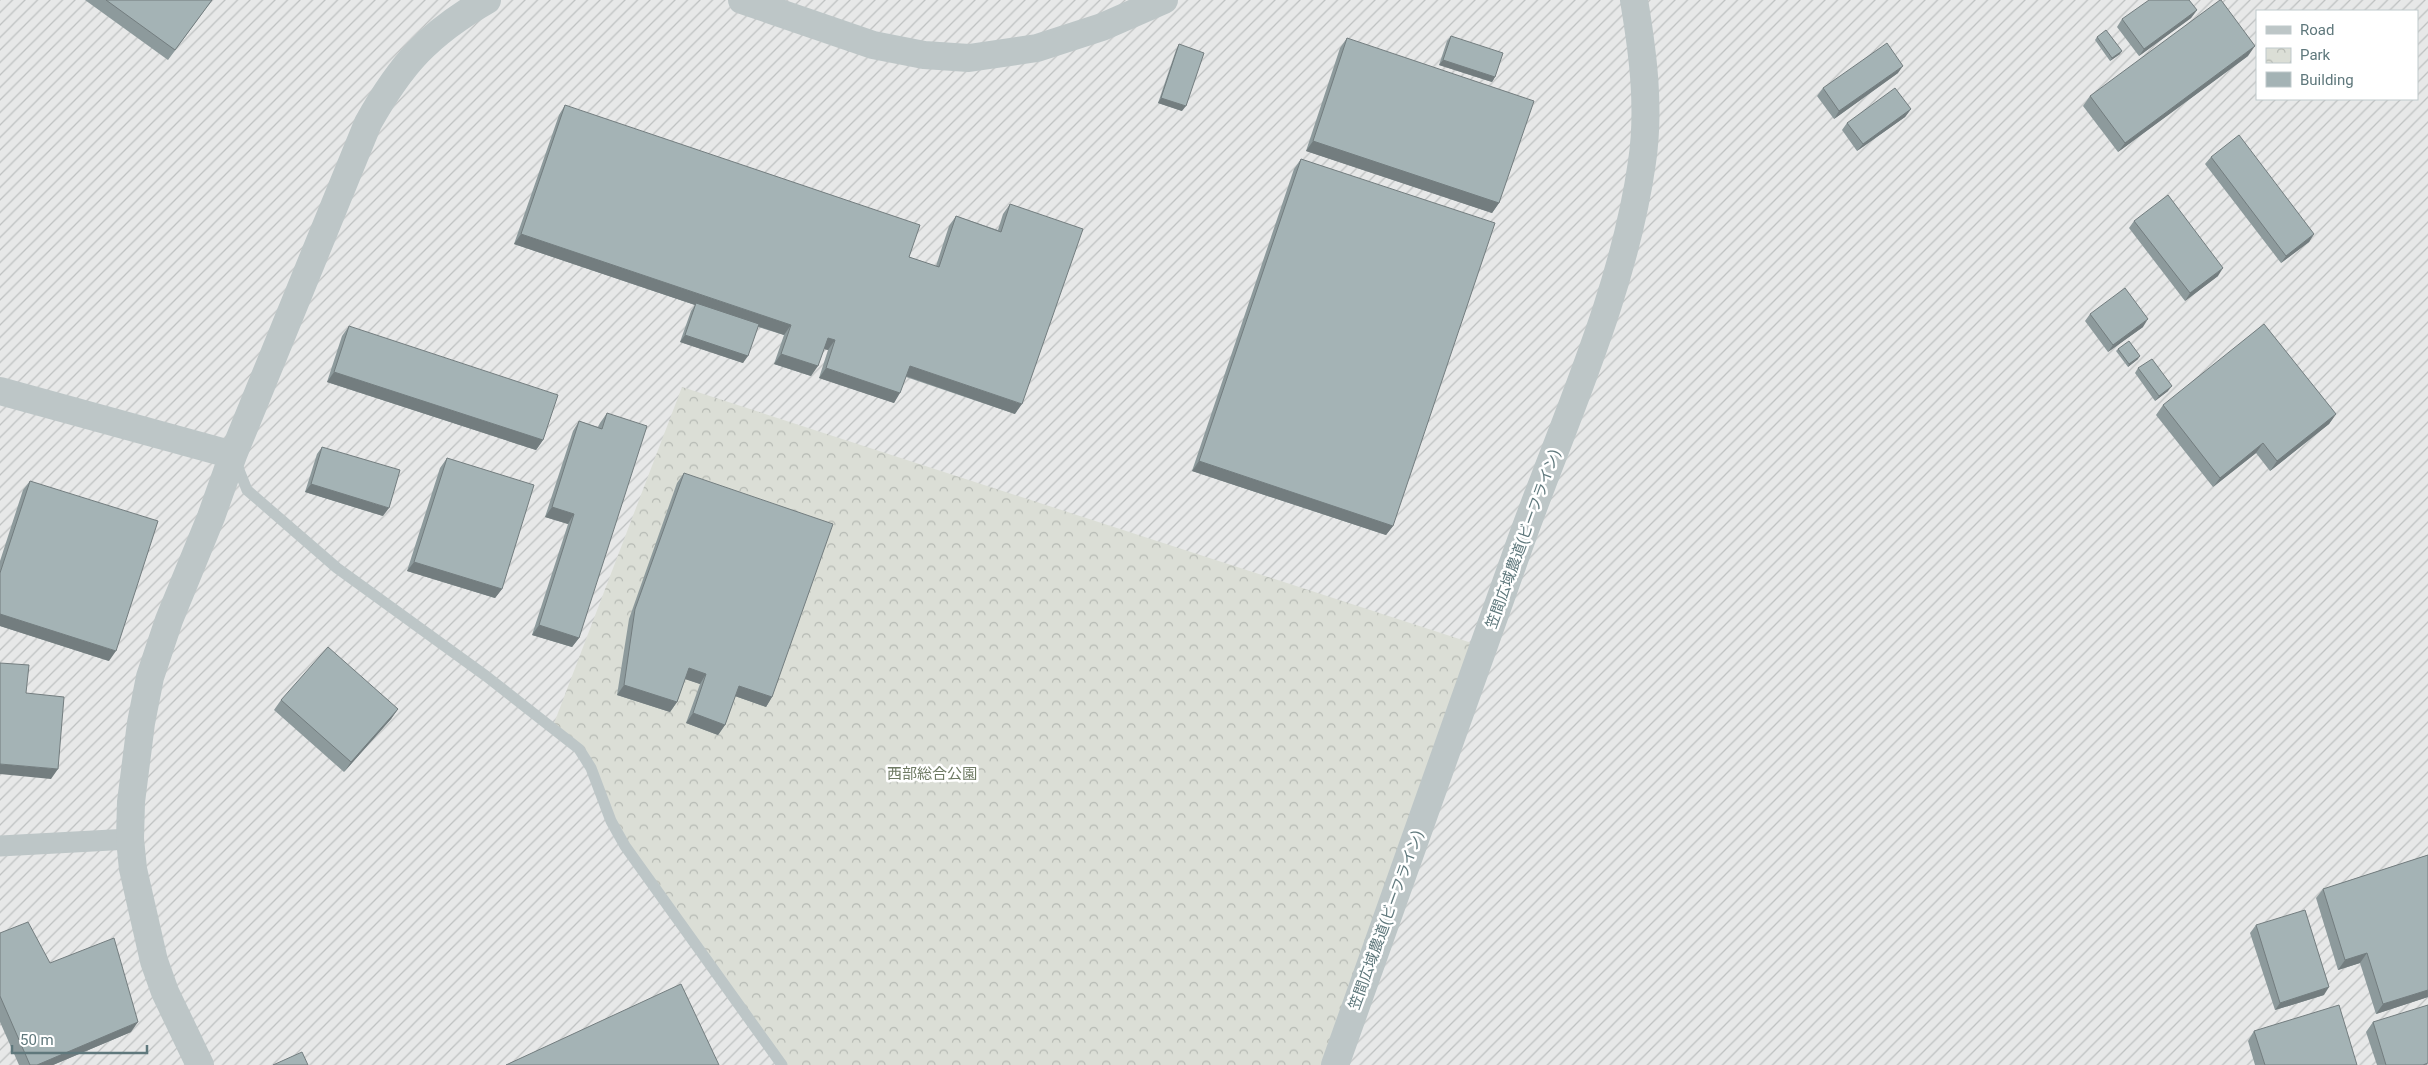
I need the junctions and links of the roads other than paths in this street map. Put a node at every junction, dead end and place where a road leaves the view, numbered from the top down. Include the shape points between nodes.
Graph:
1 (486, 0) edge
2 (742, 0) edge
3 (1164, 0) edge
4 (1634, 0) edge
5 (0, 392) edge
6 (233, 455) junction
7 (130, 839) junction
8 (0, 846) edge
9 (200, 1065) edge
10 (782, 1065) edge
11 (1335, 1065) edge

1 - 6 street via 438,32 388,86 353,158
2 - 3 street via 873,45 924,55 969,58 1037,48 1102,27
4 - 11 street, 笠間広域農道(ビーフライン) via 1644,64 1645,107 1642,161 1622,256 1596,339
5 - 6 street
6 - 7 street via 150,677 136,758
6 - 10 lane via 247,490 337,568 486,676 579,749 591,768 611,821 625,846
7 - 8 street
7 - 9 street via 133,869 154,961

